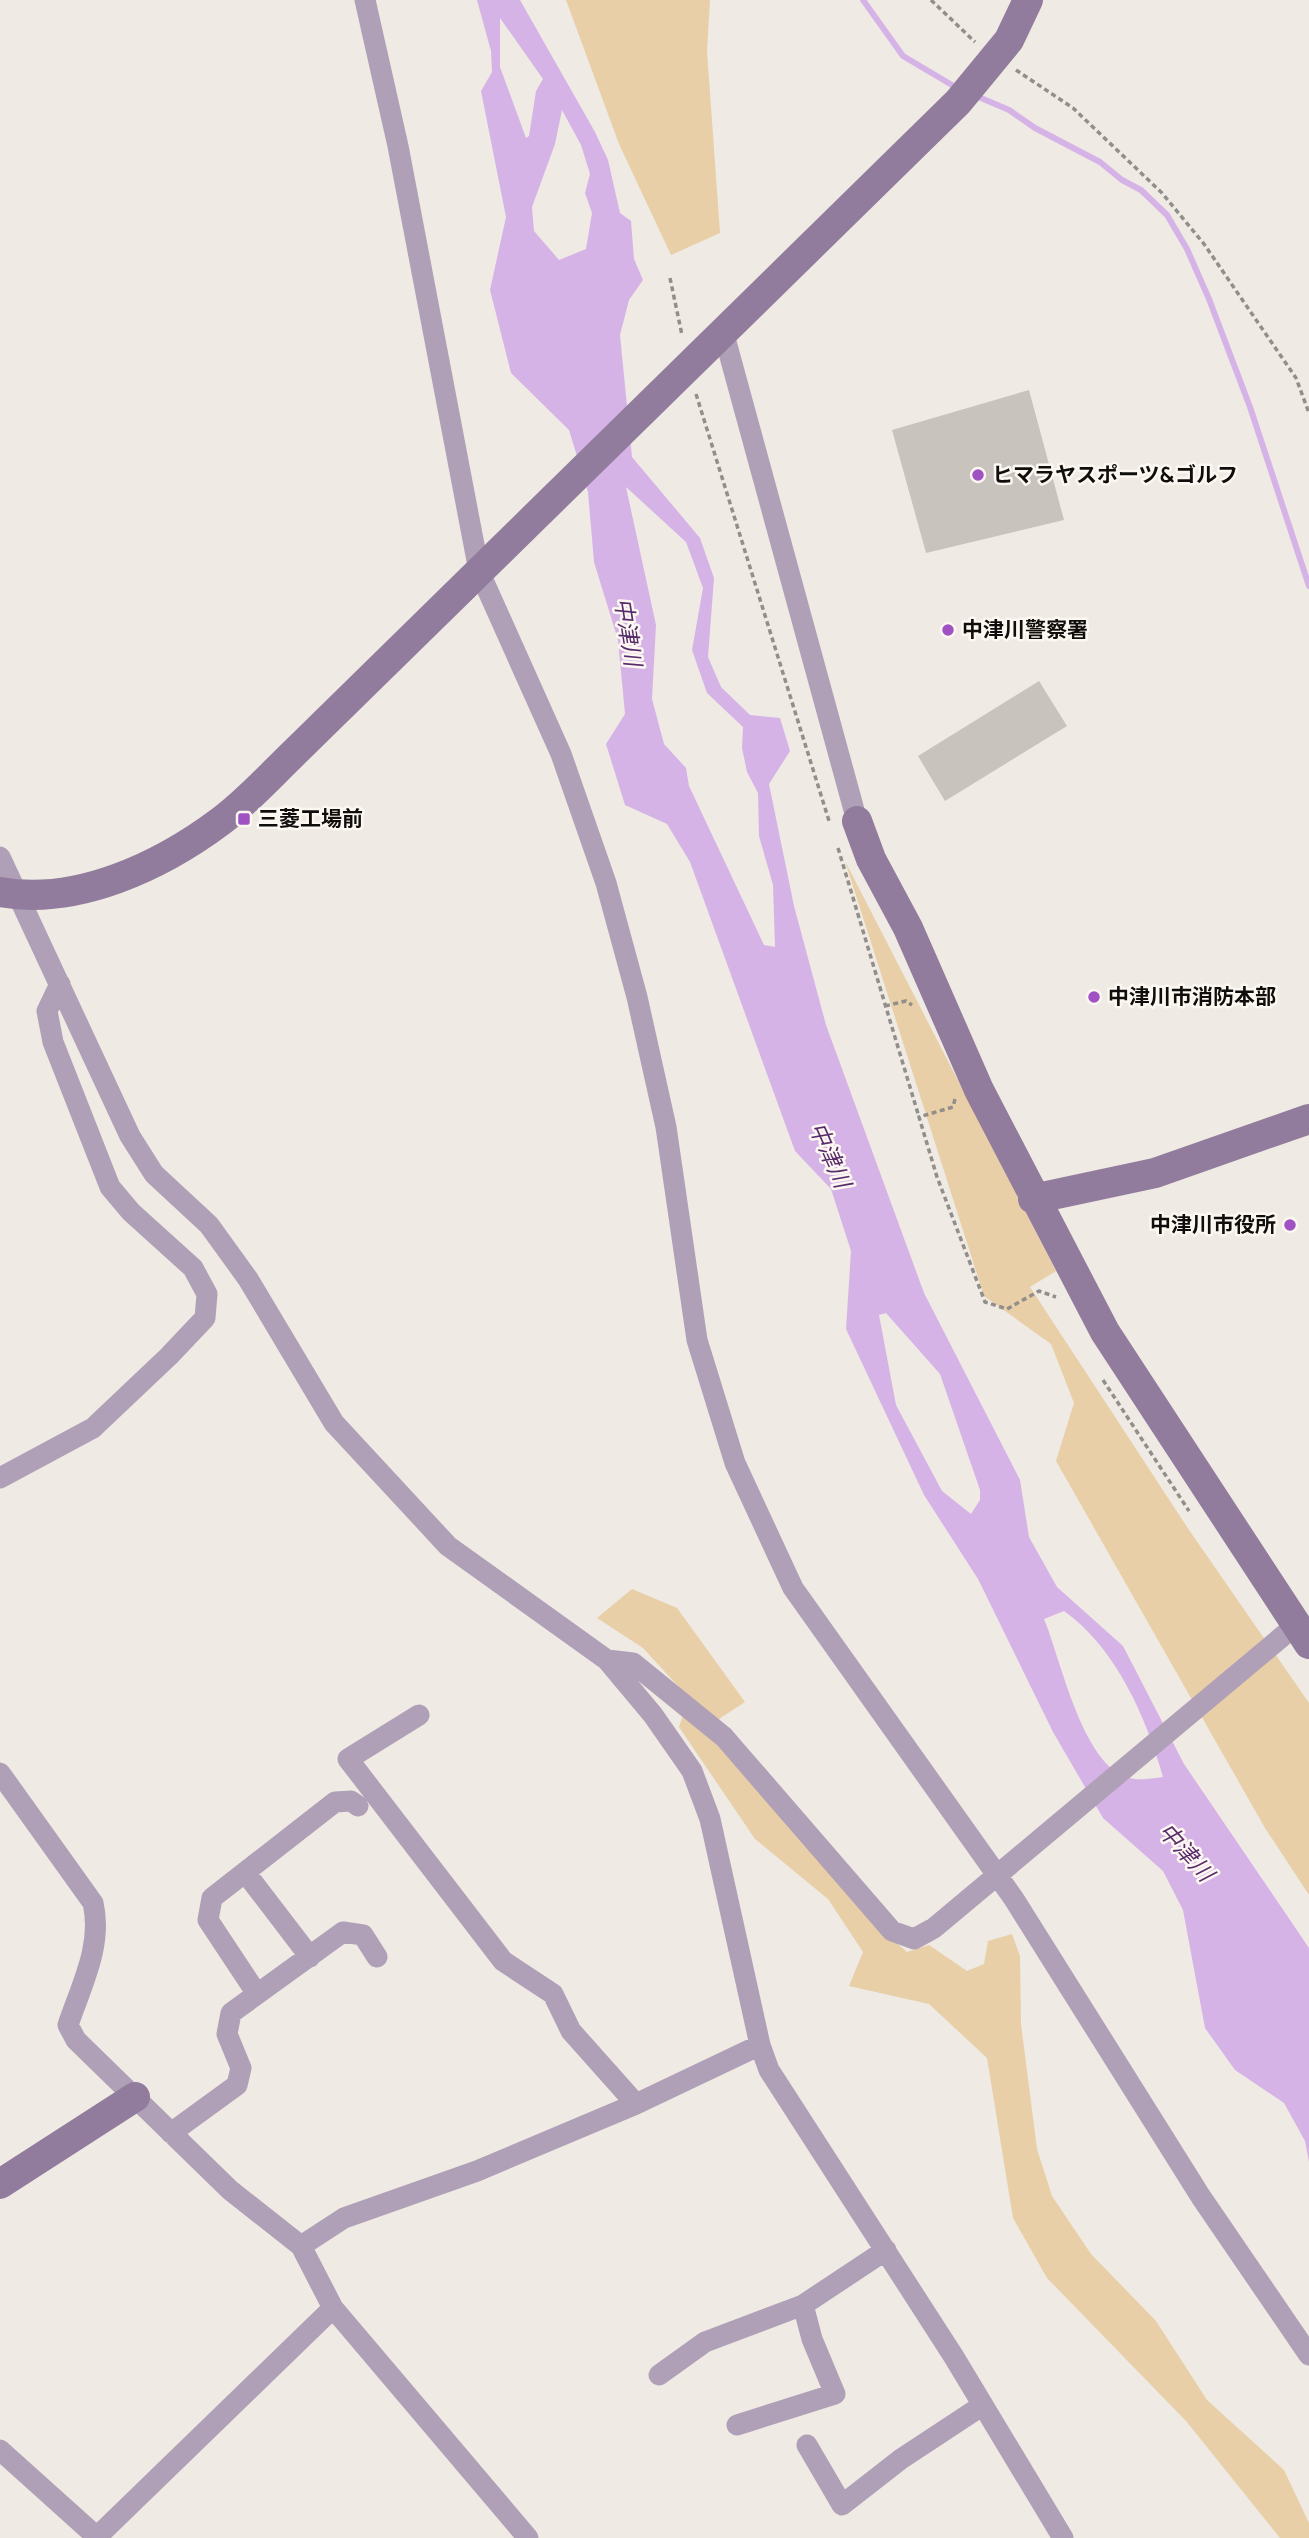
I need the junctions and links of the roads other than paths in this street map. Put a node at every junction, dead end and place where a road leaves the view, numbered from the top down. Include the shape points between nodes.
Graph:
1 (365, 0) edge
2 (1028, 0) edge
3 (704, 342) junction
4 (479, 571) junction
5 (857, 821) joint
6 (0, 857) edge
7 (9, 894) edge
8 (61, 984) junction
9 (1309, 1119) edge
10 (1033, 1199) junction
11 (0, 1478) edge
12 (1302, 1635) edge
13 (607, 1660) junction
14 (419, 1715) dead end
15 (0, 1773) edge
16 (358, 1806) dead end
17 (245, 1872) junction
18 (310, 1957) junction
19 (377, 1957) dead end
20 (257, 1994) junction
21 (760, 2045) junction
22 (135, 2097) junction
23 (636, 2104) junction
24 (171, 2133) junction
25 (0, 2184) edge
26 (301, 2246) junction
27 (886, 2250) junction
28 (803, 2305) junction
29 (333, 2308) junction
30 (1309, 2355) edge
31 (659, 2375) dead end
32 (983, 2405) junction
33 (737, 2425) dead end
34 (807, 2445) dead end
35 (0, 2450) edge
36 (99, 2538) edge
37 (528, 2538) edge
38 (1063, 2538) edge

1 - 4 street via 398,146
2 - 3 street via 999,50 958,102
3 - 4 street
3 - 5 street
4 - 7 street via 221,821 146,868 63,893
4 - 30 street via 561,754 606,883 666,1127 697,1340 735,1463 793,1588 1014,1899 1201,2197
5 - 10 street
6 - 7 street
7 - 8 street
8 - 11 street via 47,1011 53,1042 110,1186 131,1212 193,1268 207,1294 205,1318 93,1428
8 - 13 street via 130,1136 154,1174 209,1225 334,1423 447,1546
9 - 10 street via 1155,1173
10 - 12 street via 1105,1332
12 - 13 street via 1265,1652 914,1939 892,1931 724,1737 633,1663
13 - 21 street via 692,1771 710,1819
14 - 23 street via 348,1759 503,1961 553,1994 571,2031
15 - 22 street via 93,1903 98,1922 95,1946 68,2025 76,2040
16 - 17 street via 351,1801 335,1802
17 - 18 street
17 - 20 street via 212,1898 208,1920
18 - 19 street via 343,1932 363,1936
18 - 20 street
20 - 24 street via 231,2013 227,2034 241,2068 237,2085
21 - 23 street
21 - 27 street via 769,2070
22 - 24 street
22 - 25 street
23 - 26 street via 477,2171 344,2218
24 - 26 street via 230,2190
26 - 29 street
27 - 28 street
27 - 32 street
28 - 31 street via 705,2342
28 - 33 street via 835,2394
29 - 36 street
29 - 37 street
32 - 34 street via 842,2505
32 - 38 street
35 - 36 street

